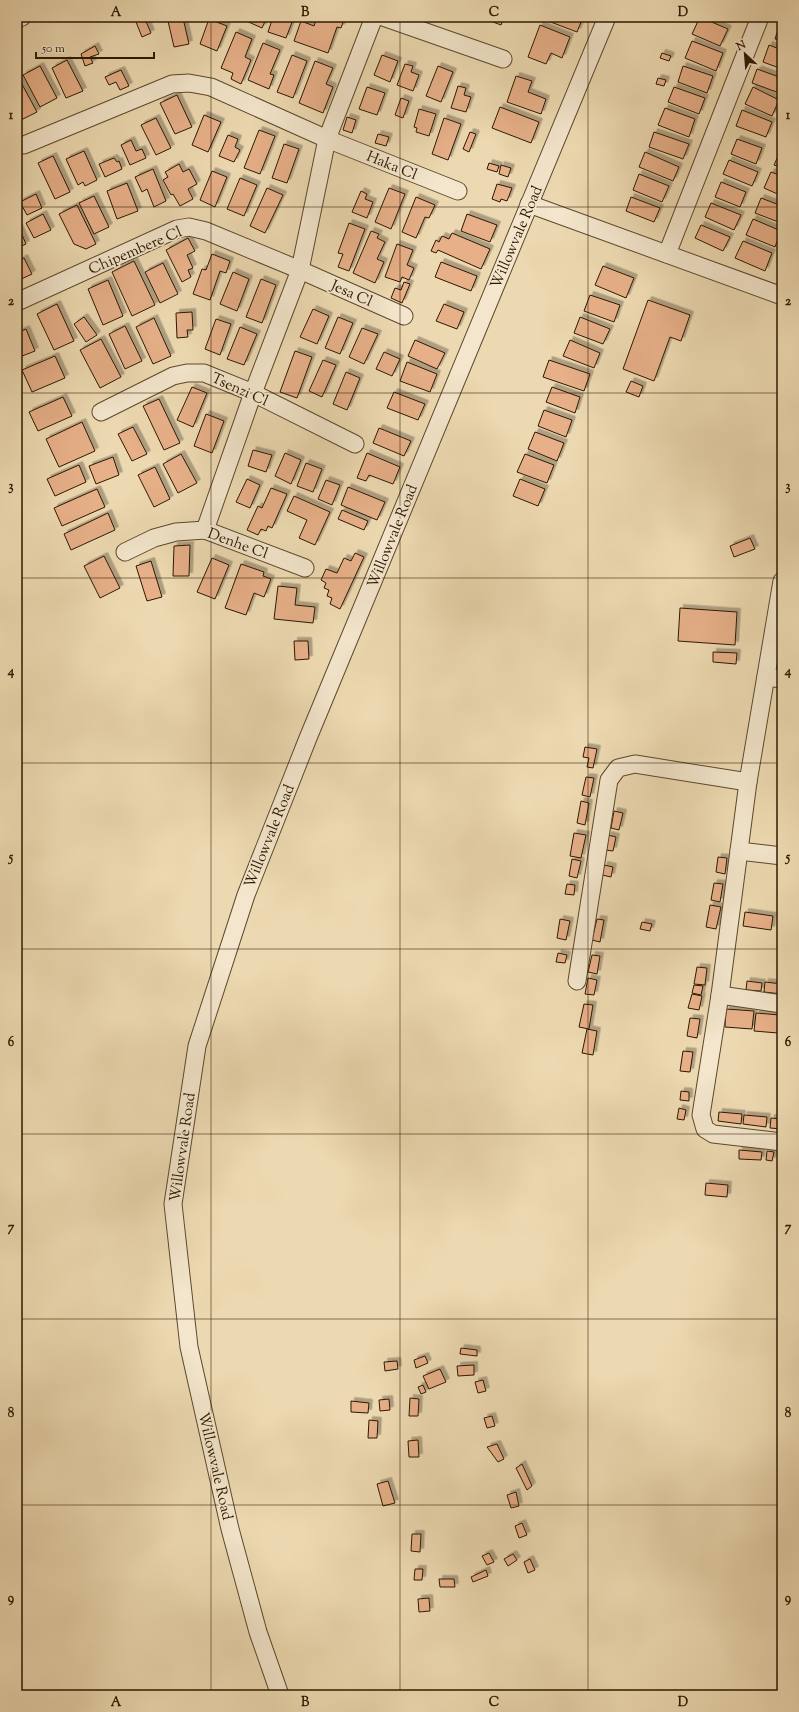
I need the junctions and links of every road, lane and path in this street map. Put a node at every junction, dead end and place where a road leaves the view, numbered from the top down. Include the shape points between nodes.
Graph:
1 (22, 17) edge
2 (374, 17) edge
3 (383, 17) edge
4 (607, 17) edge
5 (760, 17) edge
6 (17, 19) edge
7 (503, 59) dead end
8 (327, 139) junction
9 (24, 145) dead end
10 (458, 191) dead end
11 (529, 204) junction
12 (667, 254) junction
13 (300, 270) junction
14 (782, 296) edge
15 (17, 302) edge
16 (404, 316) dead end
17 (252, 394) junction
18 (101, 412) dead end
19 (355, 444) dead end
20 (205, 530) junction
21 (125, 552) dead end
22 (305, 568) dead end
23 (782, 581) edge
24 (774, 678) edge
25 (748, 782) junction
26 (739, 851) junction
27 (782, 856) edge
28 (576, 981) dead end
29 (720, 995) junction
30 (782, 1004) edge
31 (782, 1142) edge
32 (280, 1695) edge

1 - 6 street
2 - 8 street
3 - 7 street
4 - 11 street, Willowvale Road
5 - 12 street
8 - 9 street, Haka Cl via 211,87 189,83 172,84
8 - 10 street, Haka Cl
8 - 13 street
11 - 12 street
11 - 32 street, Willowvale Road via 248,887 197,1046 173,1204 189,1347 230,1529 258,1632
12 - 14 street
13 - 15 street, Chipembere Cl via 206,231 189,227 177,229
13 - 16 street, Jesa Cl
13 - 17 street
17 - 18 street, Tsenzi Cl via 204,373 187,373 173,376
17 - 19 street, Tsenzi Cl
17 - 20 street
20 - 21 street, Denhe Cl via 176,532 154,538
20 - 22 street, Denhe Cl
23 - 24 street
24 - 25 street
25 - 26 street
25 - 28 street via 635,764 618,768 609,780
26 - 27 street
26 - 29 street
29 - 30 street
29 - 31 street via 701,1115 705,1129 713,1134

